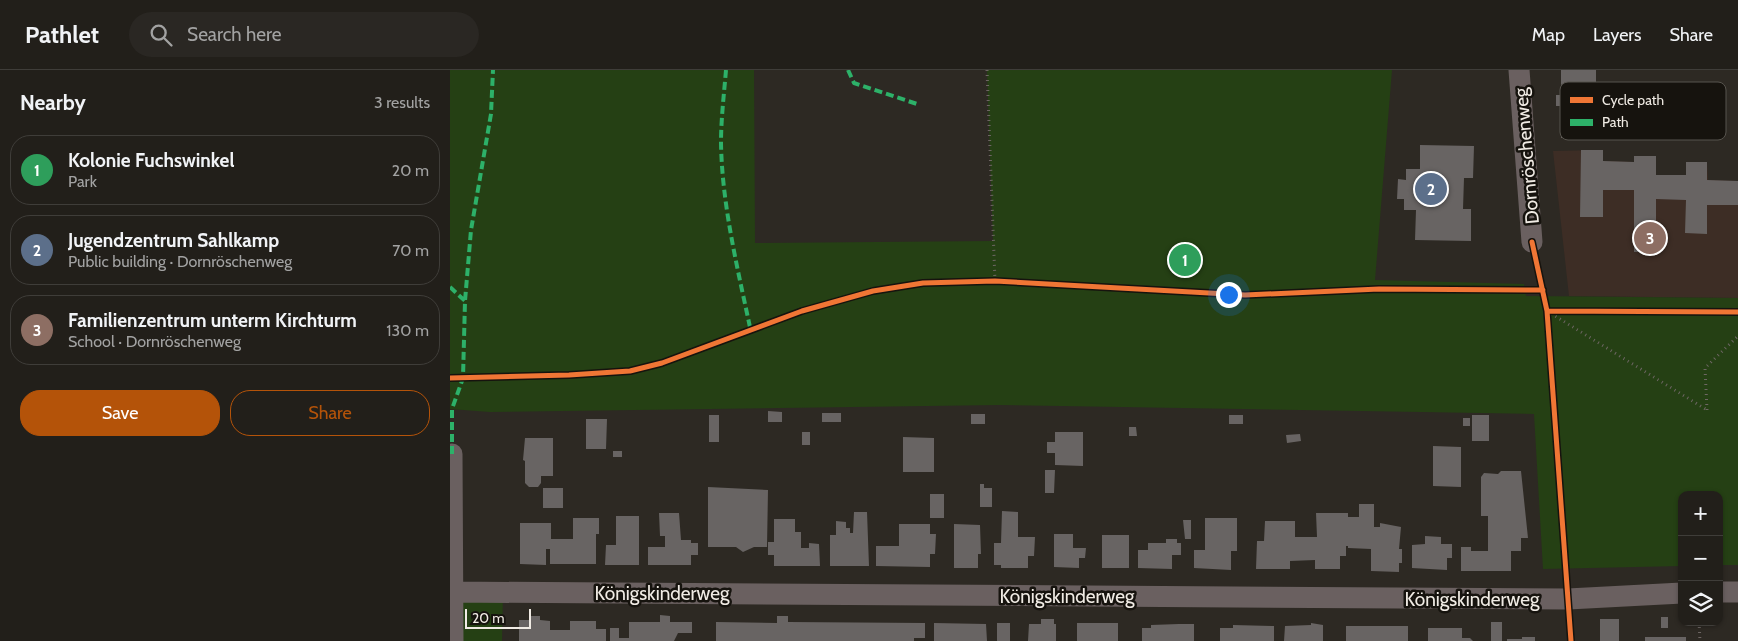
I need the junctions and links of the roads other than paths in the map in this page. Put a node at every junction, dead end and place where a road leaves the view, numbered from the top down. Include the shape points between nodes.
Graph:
1 (1519, 70) edge
2 (1532, 242) dead end
3 (452, 454) dead end
4 (451, 592) edge
5 (1723, 592) edge
6 (1738, 592) edge
7 (1678, 593) edge
8 (453, 641) edge

1 - 2 street, Dornröschenweg
3 - 4 street
4 - 7 street, Königskinderweg via 1558,599
4 - 8 street
5 - 6 street

